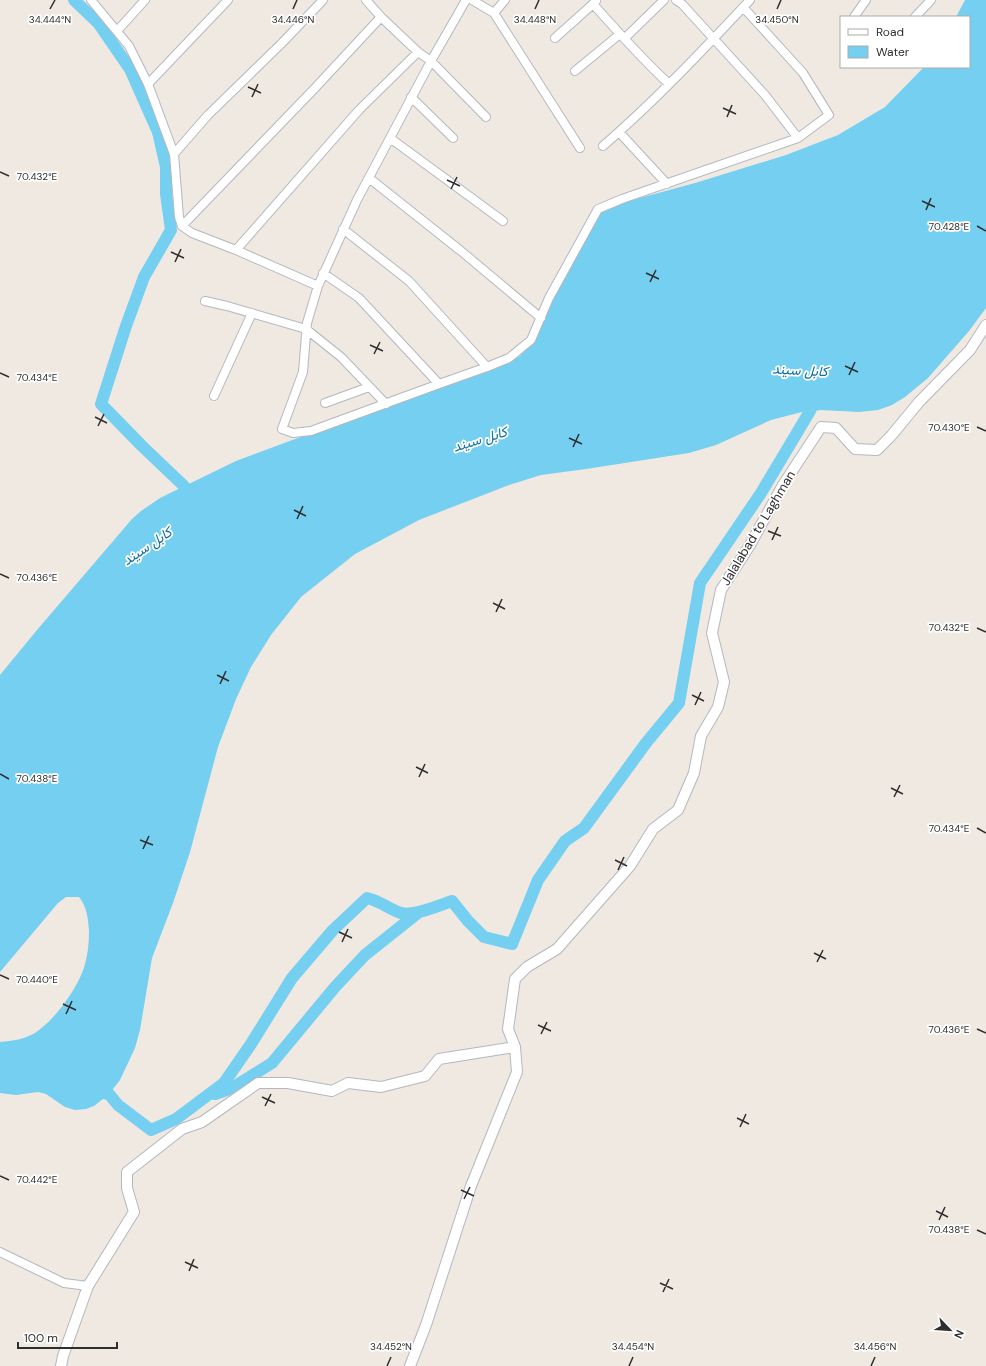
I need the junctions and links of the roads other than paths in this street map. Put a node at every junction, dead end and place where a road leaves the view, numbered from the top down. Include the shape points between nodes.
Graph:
1 (91, 0) edge
2 (145, 0) edge
3 (228, 0) edge
4 (323, 0) edge
5 (366, 0) edge
6 (466, 0) edge
7 (472, 0) edge
8 (505, 0) edge
9 (664, 0) edge
10 (750, 0) edge
11 (866, 0) edge
12 (931, 0) edge
13 (595, 1) edge
14 (681, 1) edge
15 (743, 7) junction
16 (494, 13) junction
17 (855, 16) edge
18 (916, 16) edge
19 (381, 17) junction
20 (117, 31) junction
21 (623, 36) junction
22 (555, 38) dead end
23 (714, 39) junction
24 (418, 52) junction
25 (431, 61) junction
26 (575, 71) dead end
27 (148, 84) junction
28 (669, 84) junction
29 (411, 97) junction
30 (486, 117) dead end
31 (619, 132) junction
32 (390, 138) junction
33 (453, 138) dead end
34 (798, 138) junction
35 (603, 146) dead end
36 (580, 148) dead end
37 (174, 154) junction
38 (369, 178) junction
39 (667, 184) junction
40 (502, 221) dead end
41 (182, 226) junction
42 (343, 229) junction
43 (236, 250) junction
44 (323, 273) junction
45 (318, 286) junction
46 (205, 301) dead end
47 (252, 313) junction
48 (541, 318) junction
49 (986, 325) edge
50 (306, 329) junction
51 (486, 367) junction
52 (439, 384) junction
53 (369, 386) junction
54 (214, 396) dead end
55 (324, 403) dead end
56 (386, 404) junction
57 (516, 1048) junction
58 (0, 1252) edge
59 (88, 1286) junction
60 (61, 1366) edge
61 (410, 1366) edge

1 - 20 street
2 - 20 street
3 - 27 street
4 - 37 street via 208,115
5 - 19 street
6 - 25 street
7 - 16 street
8 - 16 street
9 - 21 street
10 - 15 street
11 - 17 street
12 - 18 street
13 - 21 street
13 - 22 street
14 - 23 street
15 - 23 street
15 - 34 street via 803,73 829,115
16 - 36 street
19 - 24 street
19 - 41 street
20 - 27 street via 129,46
21 - 26 street
21 - 28 street via 645,62
23 - 28 street
23 - 34 street via 765,94
24 - 25 street
24 - 43 street via 359,110
25 - 29 street
25 - 30 street
27 - 37 street
28 - 31 street
29 - 32 street
29 - 33 street
31 - 35 street
31 - 39 street
32 - 38 street
32 - 40 street
34 - 39 street
37 - 41 street
38 - 42 street
38 - 48 street
39 - 48 street via 598,209 549,298
41 - 43 street via 192,233
42 - 44 street
42 - 51 street via 409,281
43 - 45 street
44 - 45 street
44 - 52 street via 359,298
45 - 50 street
46 - 47 street
47 - 50 street
47 - 54 street
48 - 51 street via 531,340 509,358
49 - 57 street, Jalalabad to Laghman via 970,350 877,450 855,449 836,428 821,427 782,485 750,546 721,590 712,633 724,682 718,707 701,736 694,773 678,810 653,829 630,866 557,949 527,967 515,980 508,1029
50 - 53 street via 341,357
50 - 56 street via 303,372 282,429 293,433 311,431
51 - 52 street
52 - 56 street
53 - 55 street
53 - 56 street
57 - 59 street via 439,1059 425,1076 381,1087 348,1083 332,1091 288,1083 258,1083 202,1122 182,1129 127,1172 126,1188 134,1212
57 - 61 street, Jalalabad to Laghman via 517,1072 471,1186
58 - 59 street via 64,1282
59 - 60 street

